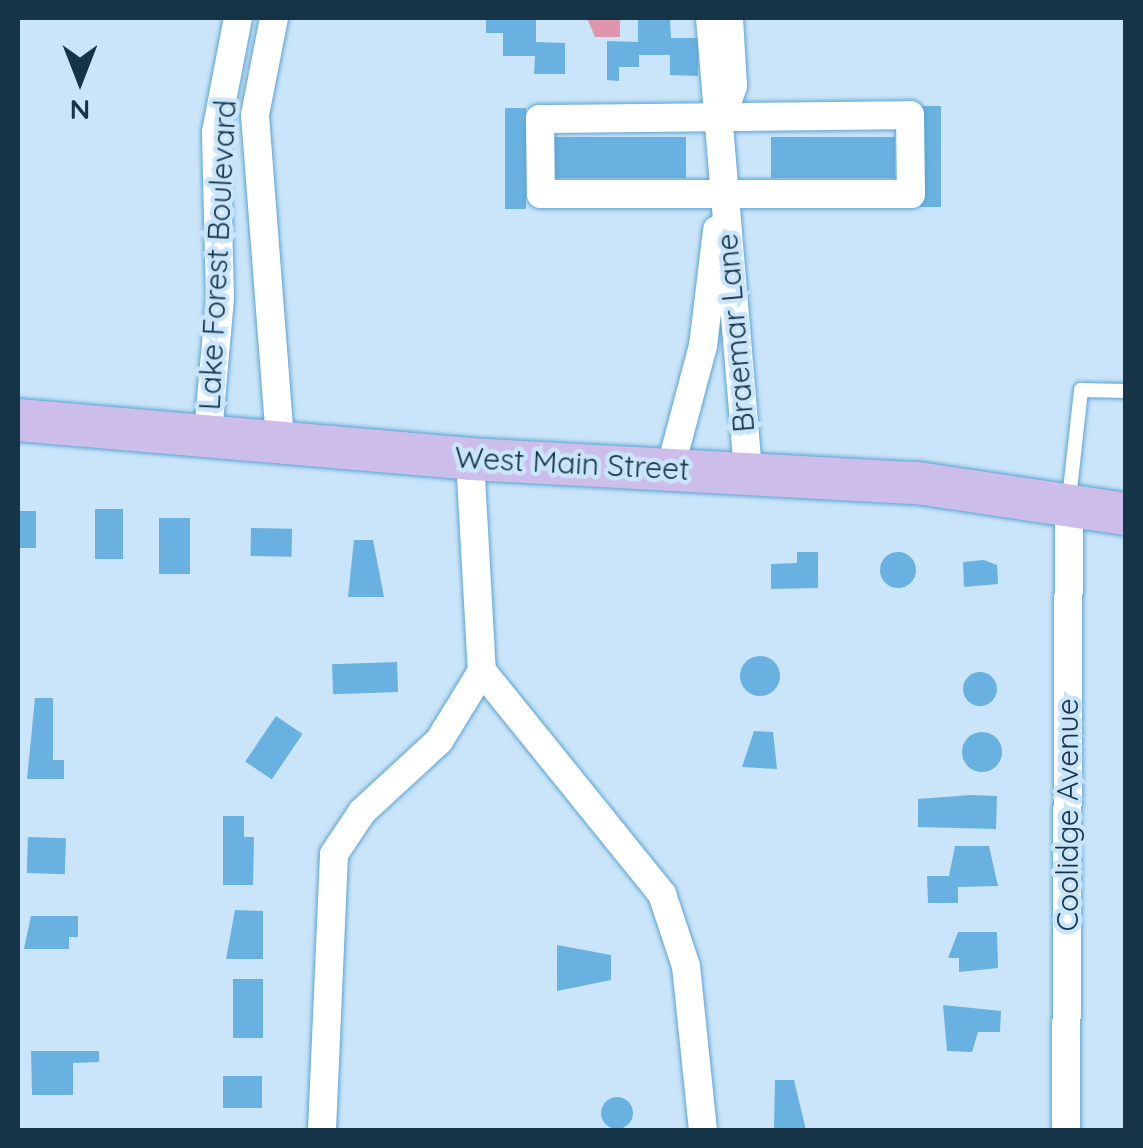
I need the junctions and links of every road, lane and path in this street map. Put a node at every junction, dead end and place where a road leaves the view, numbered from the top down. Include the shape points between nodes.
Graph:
1 (238, 18) edge
2 (274, 18) edge
3 (710, 18) edge
4 (729, 18) edge
5 (723, 116) junction
6 (723, 194) junction
7 (1126, 390) edge
8 (18, 420) edge
9 (208, 433) junction
10 (280, 438) junction
11 (470, 460) junction
12 (671, 466) junction
13 (748, 471) junction
14 (1069, 500) junction
15 (1126, 514) edge
16 (482, 671) junction
17 (322, 1130) edge
18 (703, 1130) edge
19 (1066, 1130) edge

1 - 9 street, Lake Forest Boulevard via 216,132 220,298
2 - 10 street, Lake Forest Boulevard via 255,114
3 - 5 street, Braemar Lane
4 - 5 street, Braemar Lane via 733,86
5 - 6 street, Braemar Lane
5 - 6 street via 540,119 542,194
5 - 6 street via 910,116 912,194
6 - 12 street, Braemar Lane via 703,346
6 - 13 street, Braemar Lane
7 - 14 lane via 1081,390
8 - 9 main road, West Main Street
9 - 10 main road, West Main Street
10 - 11 main road, West Main Street
11 - 12 main road, West Main Street
11 - 16 street
12 - 13 main road, West Main Street
13 - 14 main road, West Main Street
14 - 15 main road, West Main Street
14 - 19 street, Coolidge Avenue
16 - 17 street via 439,741 362,812 334,854
16 - 18 street via 662,894 688,981

